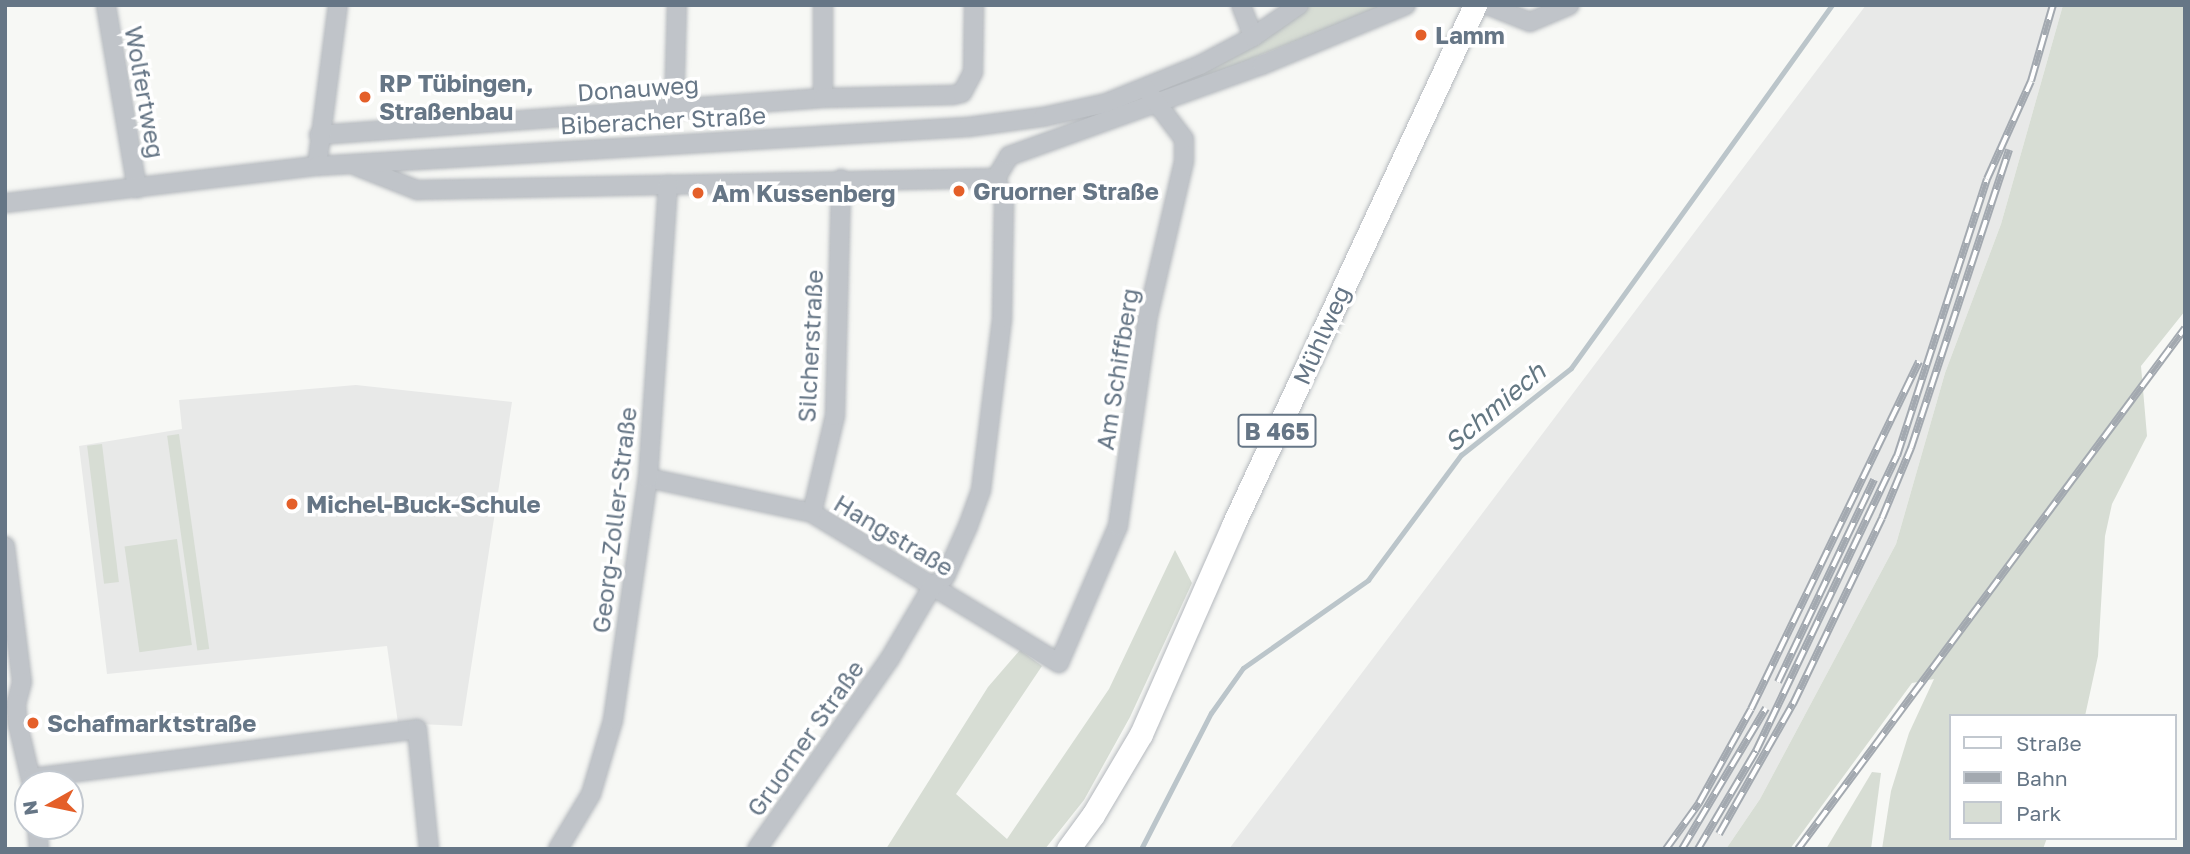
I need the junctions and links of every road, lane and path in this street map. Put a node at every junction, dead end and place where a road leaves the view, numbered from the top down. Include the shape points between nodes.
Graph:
1 (106, 5) edge
2 (338, 5) edge
3 (677, 5) edge
4 (823, 5) edge
5 (974, 5) edge
6 (1241, 5) edge
7 (1299, 5) edge
8 (1406, 5) edge
9 (1475, 5) edge
10 (1487, 5) edge
11 (1570, 5) edge
12 (1253, 37) junction
13 (1144, 88) junction
14 (823, 98) junction
15 (1153, 104) junction
16 (674, 110) junction
17 (319, 135) junction
18 (412, 159) junction
19 (350, 163) junction
20 (317, 166) junction
21 (996, 178) junction
22 (841, 179) junction
23 (668, 185) junction
24 (136, 188) junction
25 (432, 190) junction
26 (5, 203) edge
27 (648, 478) junction
28 (812, 513) junction
29 (5, 546) edge
30 (932, 587) junction
31 (9, 616) edge
32 (1059, 663) joint
33 (27, 770) edge
34 (84, 774) edge
35 (429, 849) edge
36 (558, 849) edge
37 (757, 849) edge
38 (1068, 849) edge

1 - 24 street, Wolfertweg
2 - 17 street
3 - 16 street
4 - 14 street
5 - 14 street, Donauweg via 973,72 962,93
6 - 12 street
7 - 12 street, Biberacher Straße
8 - 15 street
9 - 38 main road, Mühlweg / B 465 via 1233,525 1142,734
10 - 11 street via 1530,22
12 - 13 street, Biberacher Straße
13 - 15 street, Am Schiffberg
13 - 18 street, Biberacher Straße via 1106,103 968,127
14 - 16 street, Donauweg
15 - 21 street via 1010,156
15 - 32 street, Am Schiffberg via 1170,117 1184,139 1184,161 1148,316 1118,526
16 - 17 street, Donauweg
17 - 20 street
18 - 19 street, Biberacher Straße
18 - 25 street via 419,177
19 - 20 street, Biberacher Straße
19 - 25 street via 416,190
20 - 24 street, Biberacher Straße
21 - 22 street
21 - 30 street, Gruorner Straße via 1004,202 1002,318 981,490 945,577
22 - 23 street
22 - 28 street, Silcherstraße via 835,416
23 - 25 street
23 - 27 street, Georg-Zoller-Straße
24 - 26 street, Biberacher Straße
27 - 28 street, Hangstraße
27 - 36 street, Georg-Zoller-Straße via 613,720 591,794
28 - 30 street, Hangstraße
29 - 31 street
30 - 32 street, Hangstraße
30 - 37 street, Gruorner Straße via 875,681
31 - 33 street via 22,682 16,704
34 - 35 street via 417,729

